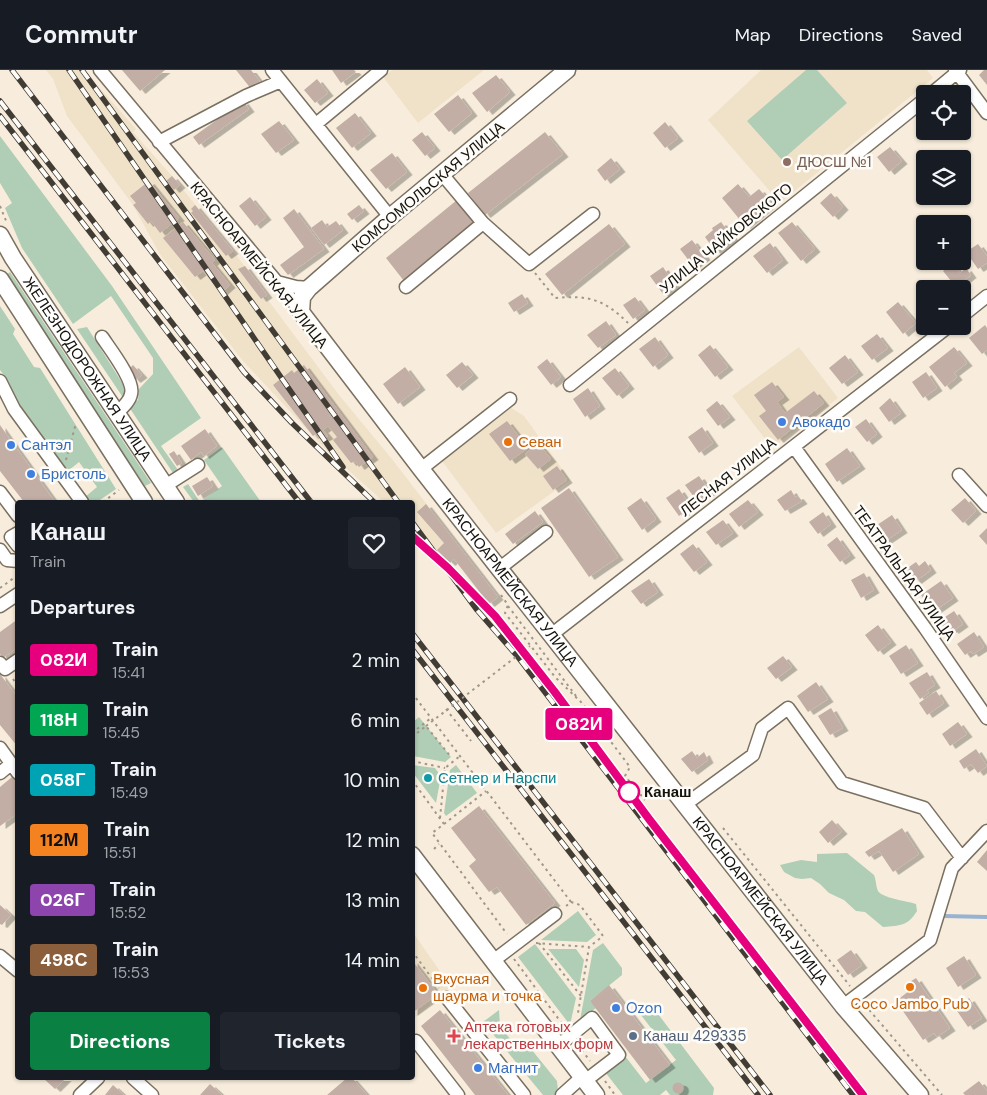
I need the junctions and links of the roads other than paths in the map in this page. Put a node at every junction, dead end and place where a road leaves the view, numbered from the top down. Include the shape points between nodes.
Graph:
1 (100, 70) edge
2 (272, 70) edge
3 (381, 70) edge
4 (567, 70) edge
5 (958, 71) edge
6 (281, 81) junction
7 (942, 85) edge
8 (916, 106) edge
9 (987, 113) edge
10 (316, 124) junction
11 (158, 142) junction
12 (442, 174) junction
13 (593, 214) dead end
14 (390, 217) junction
15 (484, 223) junction
16 (0, 236) edge
17 (0, 279) edge
18 (276, 282) junction
19 (406, 287) dead end
20 (309, 288) junction
21 (987, 296) edge
22 (971, 309) edge
23 (301, 311) junction
24 (937, 335) edge
25 (102, 337) dead end
26 (0, 381) edge
27 (570, 385) dead end
28 (510, 400) dead end
29 (116, 413) junction
30 (794, 447) junction
31 (198, 464) dead end
32 (421, 469) junction
33 (959, 475) dead end
34 (165, 486) junction
35 (0, 492) edge
36 (81, 500) edge
37 (143, 500) edge
38 (147, 500) edge
39 (175, 500) edge
40 (987, 506) edge
41 (15, 512) edge
42 (546, 532) dead end
43 (0, 550) edge
44 (15, 561) edge
45 (500, 568) junction
46 (15, 596) edge
47 (0, 606) edge
48 (551, 635) junction
49 (15, 662) edge
50 (0, 663) edge
51 (987, 718) edge
52 (0, 748) edge
53 (14, 768) edge
54 (0, 773) edge
55 (686, 804) junction
56 (987, 831) edge
57 (962, 858) junction
58 (415, 859) edge
59 (555, 914) road end
60 (0, 956) edge
61 (493, 961) junction
62 (15, 968) edge
63 (447, 998) road end
64 (843, 1006) junction
65 (568, 1038) junction
66 (416, 1040) dead end
67 (588, 1076) junction
68 (96, 1080) edge
69 (135, 1080) edge
70 (80, 1095) edge
71 (152, 1095) edge
72 (458, 1095) edge
73 (524, 1095) edge
74 (562, 1095) edge
75 (596, 1095) edge
76 (920, 1095) edge

1 - 11 street, КРАСНОАРМЕЙСКАЯ УЛИЦА
2 - 6 street
3 - 10 street
4 - 12 main road, КОМСОМОЛЬСКАЯ УЛИЦА
5 - 7 street
5 - 9 street
6 - 10 street
6 - 11 street
8 - 27 street, УЛИЦА ЧАЙКОВСКОГО
10 - 14 street
11 - 18 street, КРАСНОАРМЕЙСКАЯ УЛИЦА
12 - 14 main road, КОМСОМОЛЬСКАЯ УЛИЦА
12 - 15 street
13 - 15 street via 529,264
14 - 20 main road, КОМСОМОЛЬСКАЯ УЛИЦА
15 - 19 street
16 - 29 main road, ЖЕЛЕЗНОДОРОЖНАЯ УЛИЦА
17 - 37 main road, ЖЕЛЕЗНОДОРОЖНАЯ УЛИЦА
18 - 20 street
18 - 23 street, КРАСНОАРМЕЙСКАЯ УЛИЦА
20 - 23 main road, КОМСОМОЛЬСКАЯ УЛИЦА via 302,297
21 - 22 street
23 - 32 main road, КРАСНОАРМЕЙСКАЯ УЛИЦА
24 - 30 street, ЛЕСНАЯ УЛИЦА
25 - 29 street via 131,383 131,394
26 - 36 street via 14,408
28 - 32 street
29 - 34 main road, ЖЕЛЕЗНОДОРОЖНАЯ УЛИЦА
30 - 48 street, ЛЕСНАЯ УЛИЦА
30 - 51 street, ТЕАТРАЛЬНАЯ УЛИЦА
31 - 34 street
32 - 45 main road, КРАСНОАРМЕЙСКАЯ УЛИЦА
33 - 40 street
34 - 38 main road
34 - 39 main road, ЖЕЛЕЗНОДОРОЖНАЯ УЛИЦА
35 - 41 street
42 - 45 street
43 - 44 street via 7,560
45 - 48 main road, КРАСНОАРМЕЙСКАЯ УЛИЦА
46 - 47 street
48 - 55 main road, КРАСНОАРМЕЙСКАЯ УЛИЦА
49 - 50 street via 5,669
52 - 53 street
53 - 54 street
55 - 57 street via 753,755 762,728 788,708 842,783 924,808
55 - 64 main road, КРАСНОАРМЕЙСКАЯ УЛИЦА
56 - 57 street
57 - 64 street via 952,868 930,940
58 - 61 main road
59 - 61 street
60 - 62 street
61 - 65 main road
63 - 73 street
64 - 76 main road, КРАСНОАРМЕЙСКАЯ УЛИЦА
65 - 67 main road
65 - 67 street via 592,1018 619,1055
66 - 72 street
67 - 74 street
67 - 75 main road
68 - 70 street
69 - 71 street

